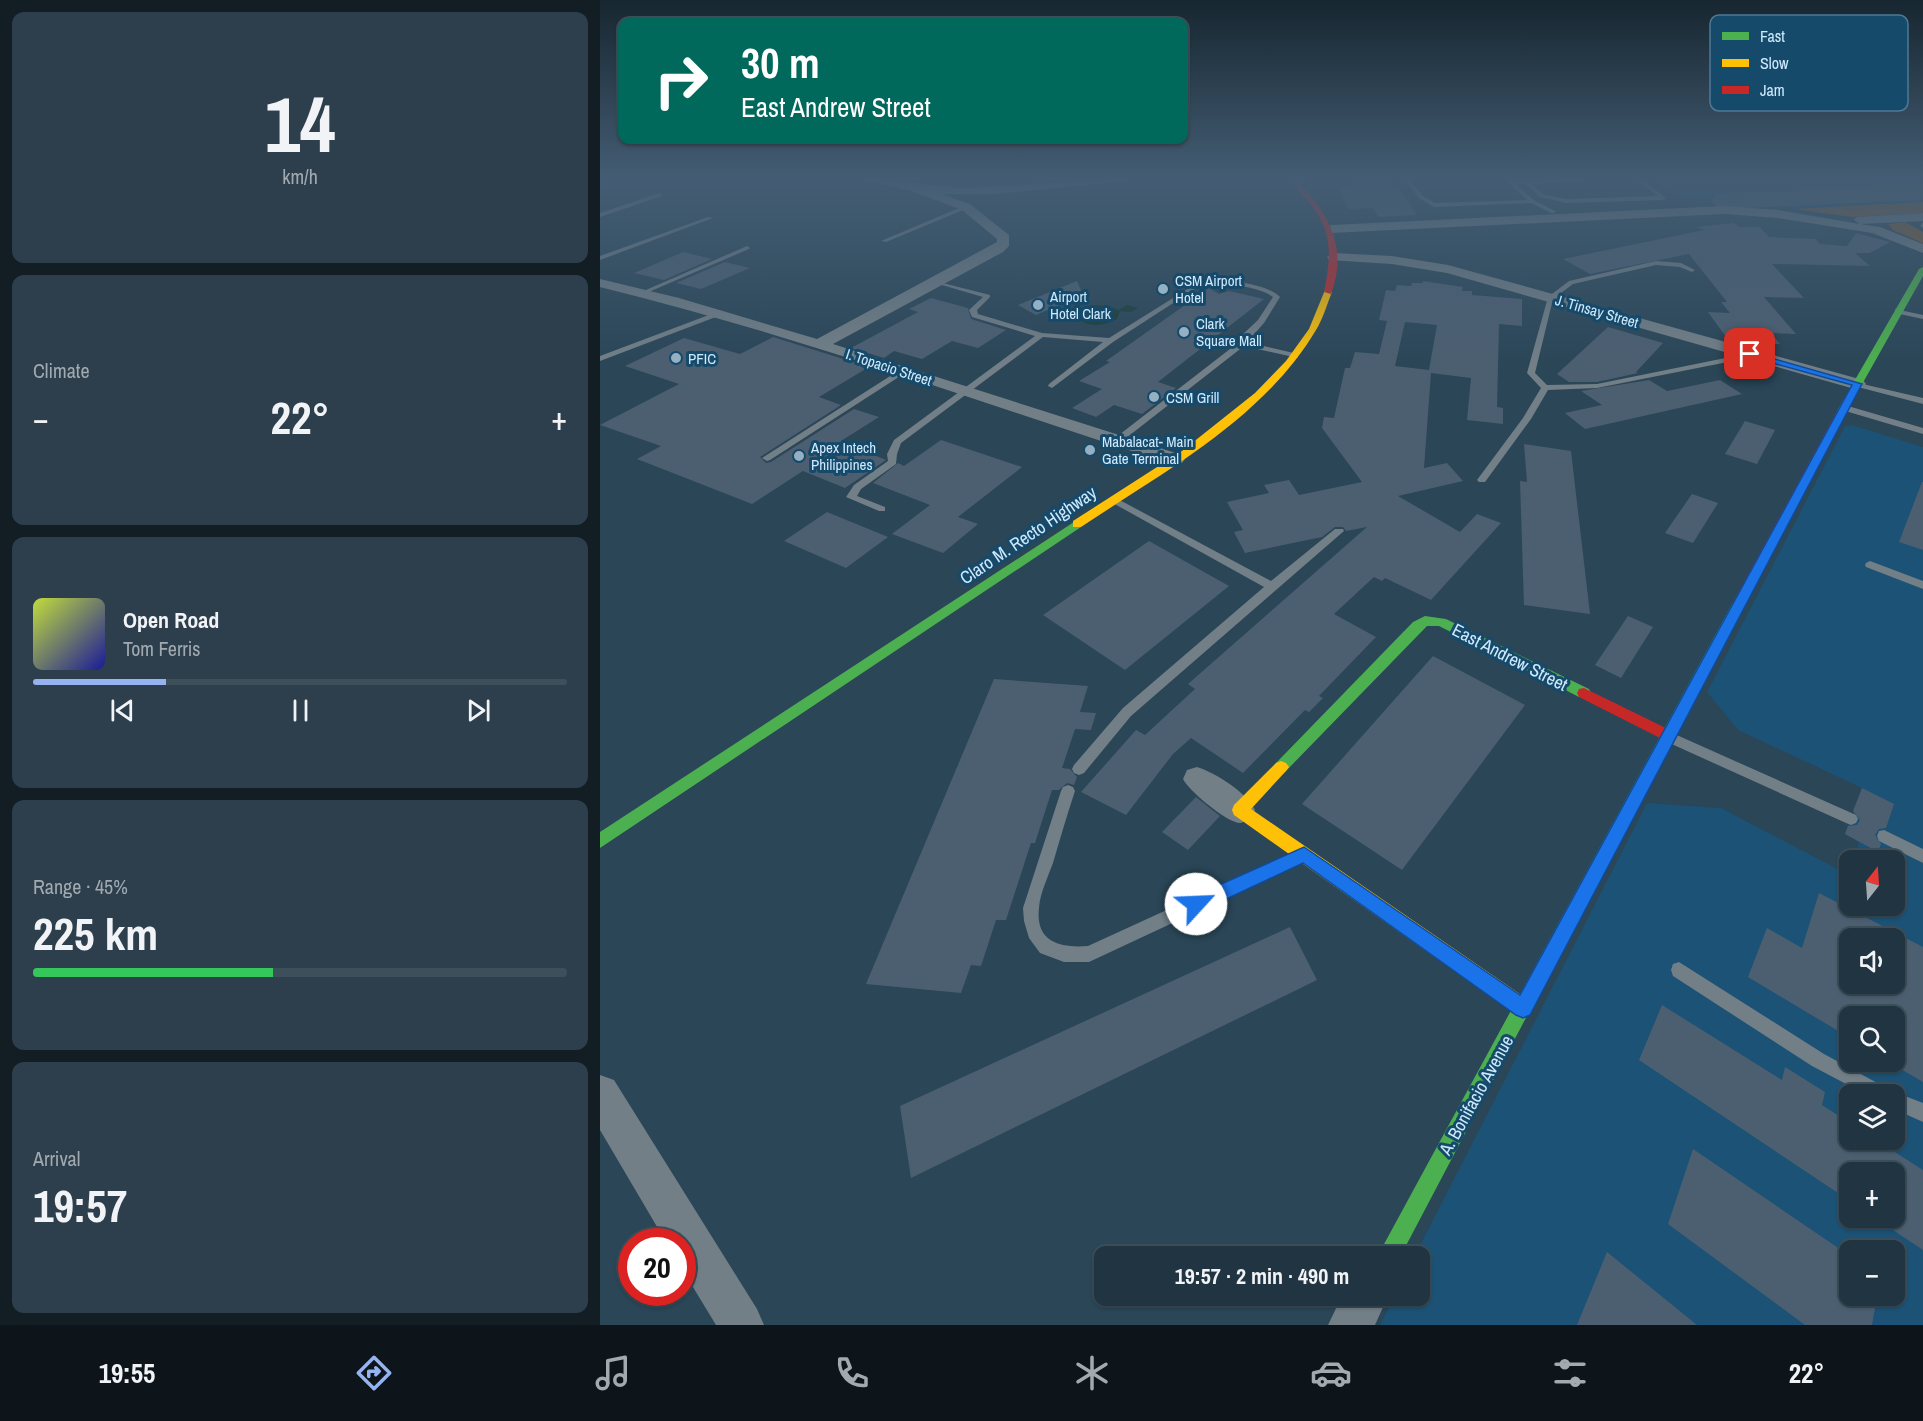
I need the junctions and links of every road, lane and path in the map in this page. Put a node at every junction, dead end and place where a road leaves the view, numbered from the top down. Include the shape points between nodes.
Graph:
1 (650, 240) edge
2 (887, 240) edge
3 (1004, 240) edge
4 (1331, 240) edge
5 (1900, 240) edge
6 (884, 241) dead end
7 (1918, 247) edge
8 (747, 248) dead end
9 (1334, 257) junction
10 (600, 258) edge
11 (1923, 268) edge
12 (1692, 270) dead end
13 (937, 282) junction
14 (600, 283) edge
15 (1918, 286) edge
16 (642, 292) junction
17 (1550, 298) junction
18 (1898, 310) junction
19 (717, 315) junction
20 (1923, 317) edge
21 (1041, 335) junction
22 (1110, 340) junction
23 (819, 345) junction
24 (1248, 345) junction
25 (1750, 354) junction
26 (1295, 356) junction
27 (600, 360) edge
28 (901, 373) junction
29 (1857, 384) junction
30 (1052, 386) dead end
31 (1545, 388) junction
32 (967, 391) junction
33 (1923, 401) edge
34 (1845, 408) junction
35 (1923, 431) edge
36 (1118, 440) junction
37 (767, 458) dead end
38 (1175, 459) junction
39 (1482, 480) dead end
40 (1114, 500) junction
41 (882, 509) dead end
42 (1339, 531) dead end
43 (1870, 565) dead end
44 (1923, 585) edge
45 (1272, 586) junction
46 (1669, 736) junction
47 (1079, 769) dead end
48 (1197, 779) dead end
49 (1068, 791) dead end
50 (1240, 810) junction
51 (1851, 819) dead end
52 (1884, 836) dead end
53 (600, 841) edge
54 (1304, 854) junction
55 (1923, 856) edge
56 (1679, 970) dead end
57 (1523, 1008) junction
58 (1865, 1084) edge
59 (1905, 1104) edge
60 (1923, 1113) edge
61 (606, 1118) edge
62 (1394, 1246) edge
63 (1361, 1306) edge
64 (741, 1325) edge
65 (1351, 1325) edge

1 - 10 lane
2 - 6 lane
3 - 13 street
4 - 9 street, Claro M. Recto Highway
5 - 7 street, A. Bonifacio Avenue
7 - 11 street, A. Bonifacio Avenue
8 - 16 lane
9 - 17 street, J. Tinsay Street via 1434,266
9 - 26 street, Claro M. Recto Highway via 1323,304
11 - 15 street, A. Bonifacio Avenue
12 - 17 lane via 1656,262 1571,282
13 - 21 lane via 988,296 973,310 975,315
13 - 23 street
14 - 16 street, I. Topacio Street
15 - 18 street, A. Bonifacio Avenue
16 - 19 street, I. Topacio Street
17 - 25 street, J. Tinsay Street
17 - 31 lane via 1531,373
18 - 20 lane
18 - 29 street, A. Bonifacio Avenue
19 - 23 street, I. Topacio Street
19 - 27 lane
21 - 22 lane
21 - 32 lane
22 - 24 lane via 1176,297 1211,282 1271,291 1277,297 1243,339
22 - 30 lane
23 - 28 street, I. Topacio Street
24 - 26 lane
24 - 36 lane
25 - 29 street, J. Tinsay Street
25 - 31 lane via 1597,386
26 - 38 street, Claro M. Recto Highway via 1236,416
28 - 32 street, I. Topacio Street
28 - 37 lane
29 - 33 lane
29 - 34 street, A. Bonifacio Avenue
31 - 39 lane
32 - 36 street, I. Topacio Street
32 - 41 lane via 897,442 893,462 857,487 851,497
34 - 35 lane
34 - 46 street, A. Bonifacio Avenue
36 - 38 street, I. Topacio Street
38 - 40 street, Claro M. Recto Highway
40 - 45 lane
40 - 53 street, Claro M. Recto Highway
42 - 45 lane
43 - 44 lane
45 - 47 lane via 1127,712
46 - 50 street, East Andrew Street via 1441,622 1425,621
46 - 51 lane
46 - 57 street, A. Bonifacio Avenue
48 - 50 street
49 - 54 lane via 1031,908 1031,927 1039,941 1071,957 1089,954
50 - 54 street
52 - 55 lane
54 - 57 street
56 - 58 lane via 1818,1060
57 - 62 street, A. Bonifacio Avenue
59 - 60 lane
61 - 64 street
63 - 65 street

